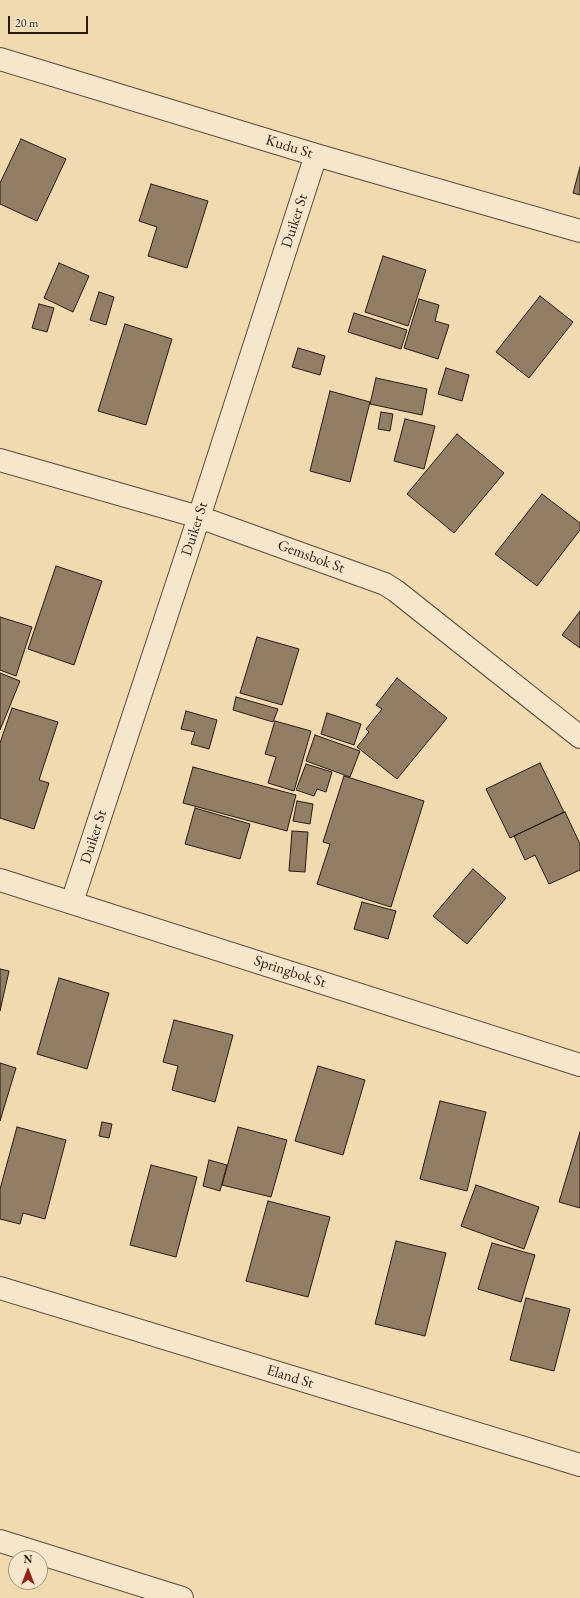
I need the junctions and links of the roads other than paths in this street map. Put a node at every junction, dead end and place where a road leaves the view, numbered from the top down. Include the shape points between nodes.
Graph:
1 (0, 58) edge
2 (316, 155) junction
3 (580, 231) edge
4 (0, 460) edge
5 (199, 517) junction
6 (580, 737) edge
7 (0, 880) edge
8 (72, 902) junction
9 (580, 1065) edge
10 (0, 1288) edge
11 (580, 1465) edge
12 (0, 1541) edge
13 (182, 1598) edge

1 - 2 street, Kudu St
2 - 3 street, Kudu St
2 - 5 street, Duiker St
4 - 5 street, Gemsbok St
5 - 6 street, Gemsbok St via 385,584
5 - 8 street, Duiker St
7 - 8 street, Springbok St
8 - 9 street, Springbok St
10 - 11 street, Eland St
12 - 13 street

